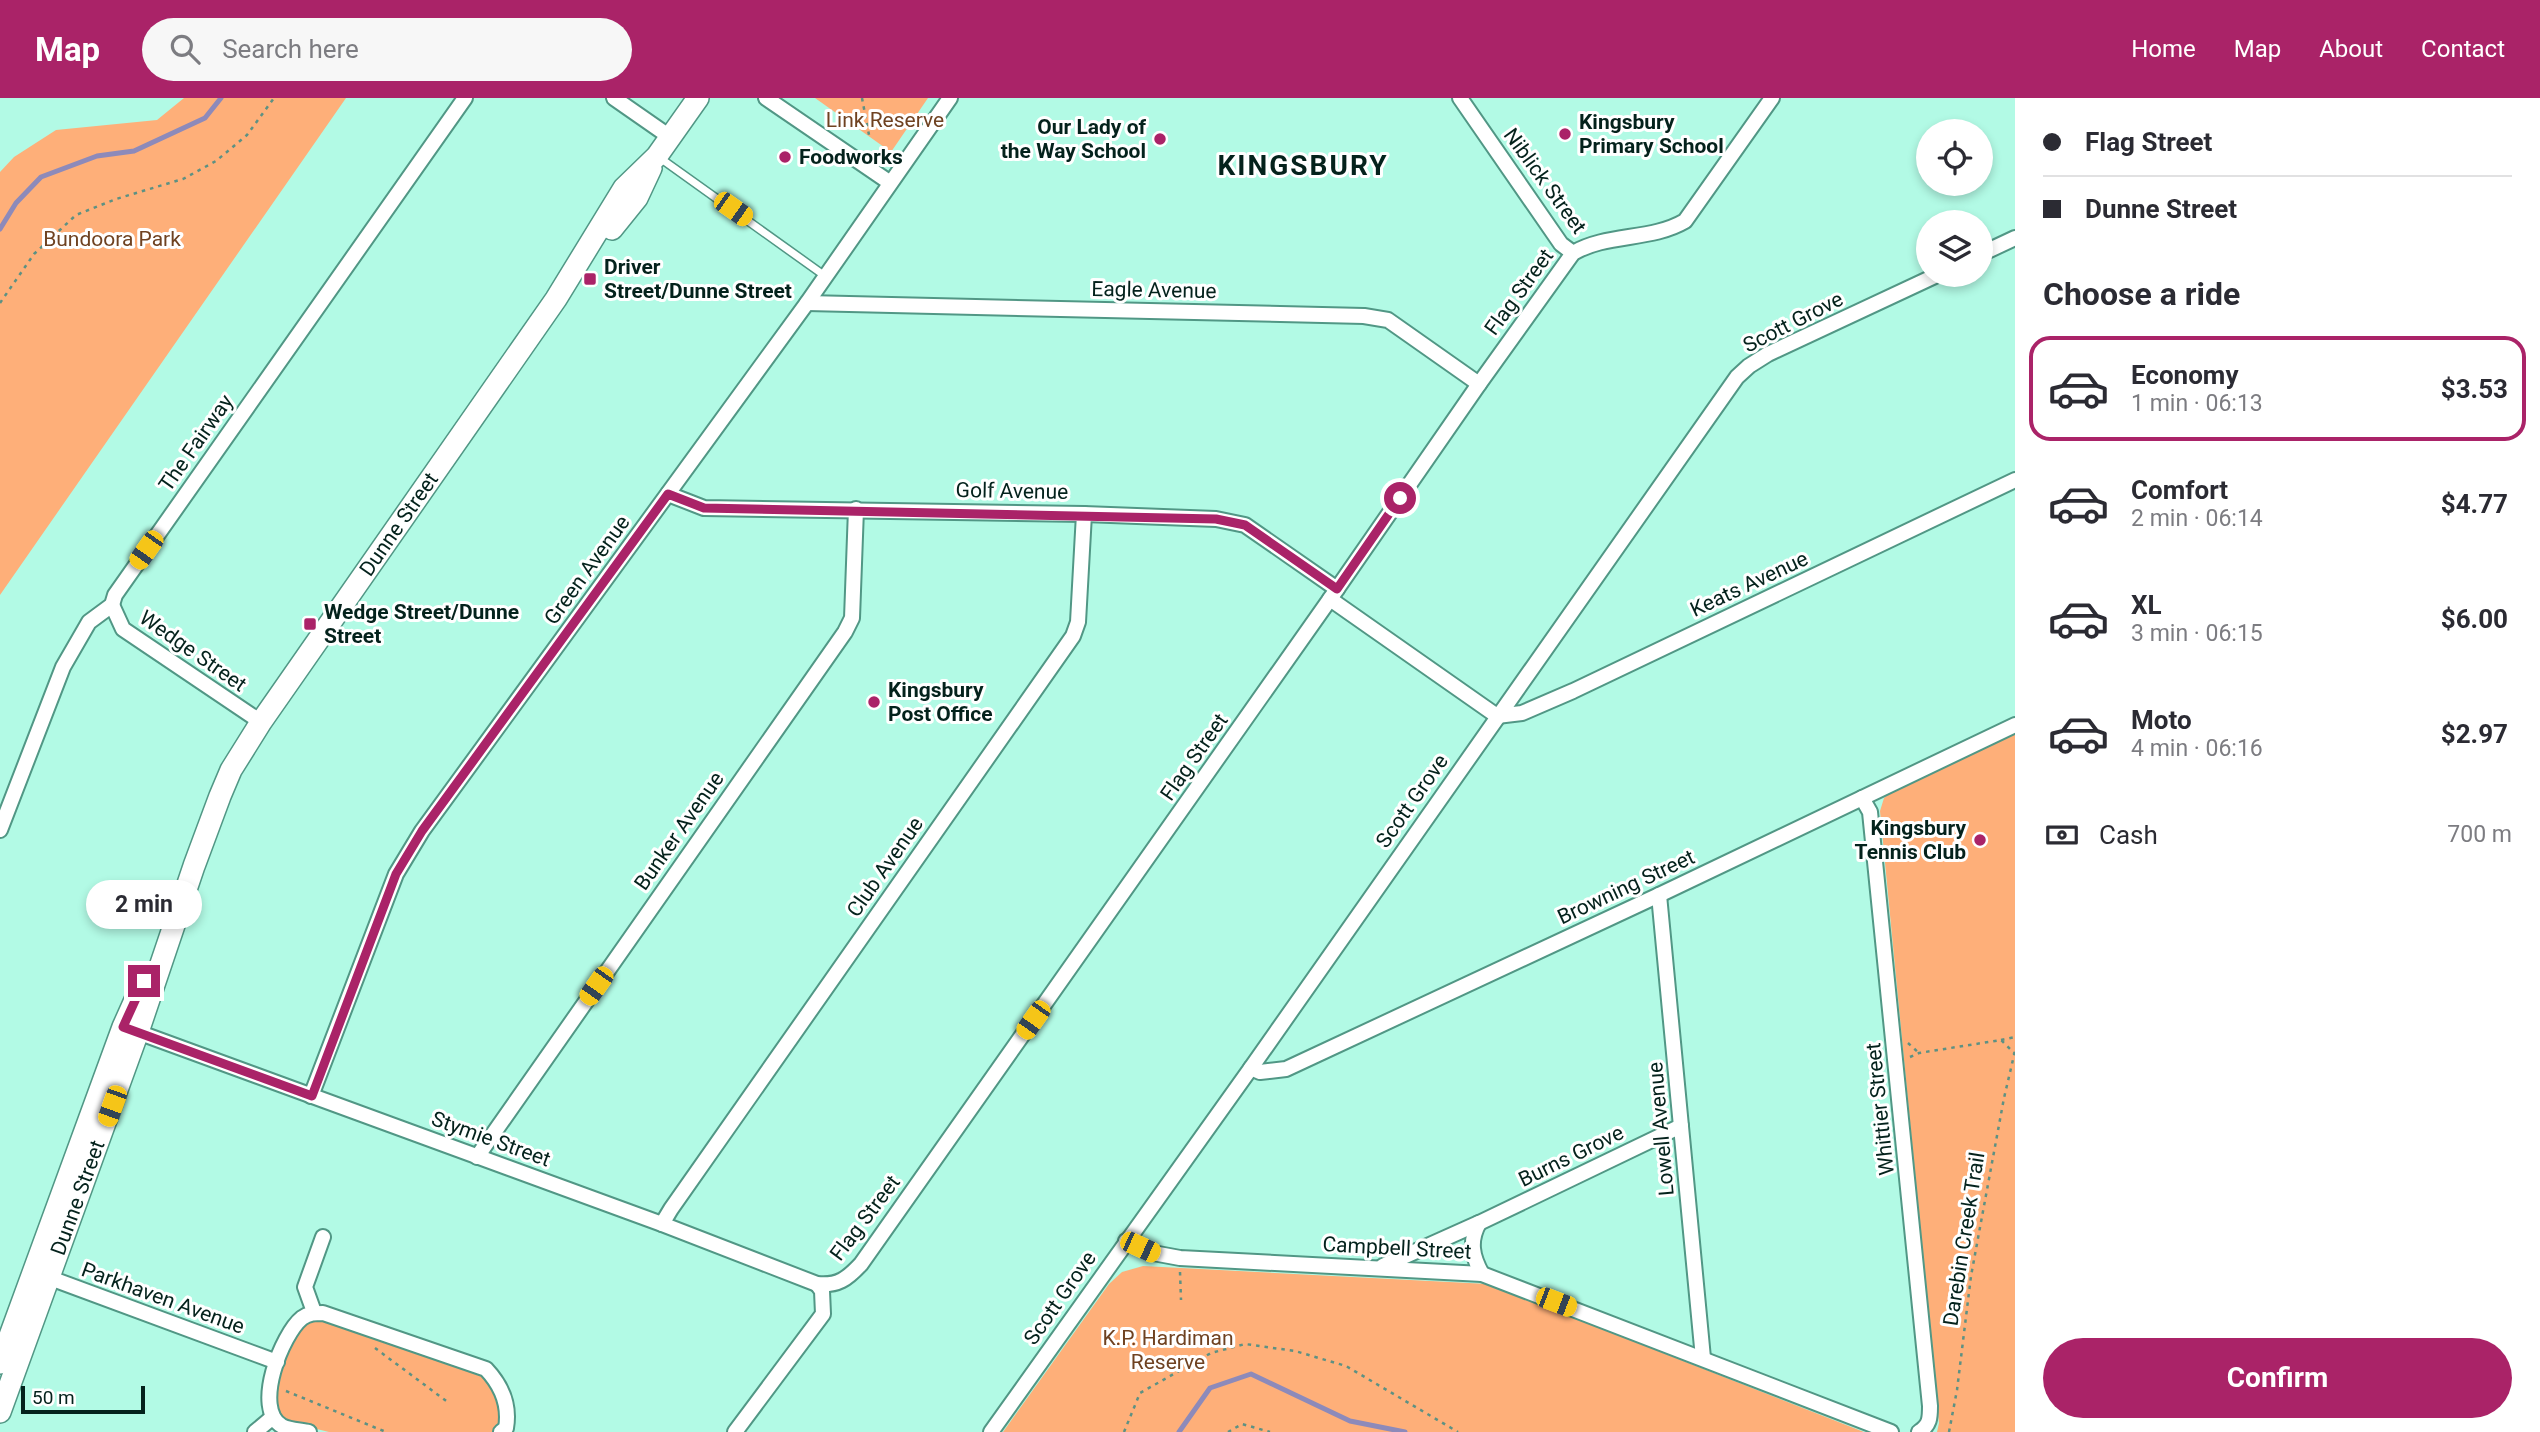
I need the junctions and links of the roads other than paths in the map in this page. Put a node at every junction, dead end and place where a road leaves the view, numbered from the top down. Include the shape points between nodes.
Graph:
1 (465, 98) edge
2 (614, 98) edge
3 (698, 98) edge
4 (766, 98) edge
5 (950, 98) edge
6 (1460, 98) edge
7 (1772, 98) edge
8 (670, 136) junction
9 (657, 156) junction
10 (889, 183) junction
11 (2015, 238) edge
12 (1993, 248) edge
13 (1573, 253) junction
14 (825, 276) junction
15 (1916, 285) edge
16 (807, 303) junction
17 (1479, 384) junction
18 (2015, 480) edge
19 (668, 494) junction
20 (856, 509) junction
21 (1084, 514) junction
22 (1334, 594) junction
23 (112, 605) junction
24 (1497, 716) junction
25 (261, 722) junction
26 (2015, 725) edge
27 (1862, 798) junction
28 (0, 830) edge
29 (1659, 895) junction
30 (131, 1030) junction
31 (1251, 1068) junction
32 (312, 1096) junction
33 (1681, 1126) junction
34 (477, 1157) junction
35 (1479, 1223) junction
36 (662, 1224) junction
37 (323, 1237) dead end
38 (1126, 1241) junction
39 (1382, 1267) junction
40 (1482, 1274) junction
41 (43, 1275) junction
42 (844, 1281) joint
43 (817, 1284) junction
44 (313, 1312) junction
45 (1703, 1358) junction
46 (277, 1362) junction
47 (0, 1363) edge
48 (0, 1412) edge
49 (272, 1416) junction
50 (507, 1431) edge
51 (255, 1432) edge
52 (309, 1432) edge
53 (735, 1432) edge
54 (991, 1432) edge
55 (1891, 1432) edge
56 (1920, 1432) edge

1 - 23 street, The Fairway
2 - 8 street
3 - 8 main road, Dunne Street
4 - 10 street
5 - 10 street, Green Avenue
6 - 13 street, Niblick Street via 1561,244
7 - 13 street via 1685,221 1671,229 1589,244
8 - 9 main road, Dunne Street
9 - 14 lane
9 - 25 main road, Dunne Street via 624,188 556,299
10 - 14 street, Green Avenue
11 - 12 street
13 - 17 street, Flag Street
14 - 16 street, Green Avenue
15 - 24 street, Scott Grove via 1768,354 1737,377
16 - 17 street, Eagle Avenue via 1364,316 1388,320
16 - 19 street, Green Avenue
17 - 22 street, Flag Street
18 - 24 street, Keats Avenue via 1573,691 1521,713
19 - 20 street, Golf Avenue via 704,508
19 - 32 street, Green Avenue via 422,831 396,874
20 - 21 street, Golf Avenue
20 - 34 street, Bunker Avenue via 852,618 845,632
21 - 22 street, Golf Avenue via 1216,519 1245,525
21 - 36 street, Club Avenue via 1078,622 1073,636
22 - 24 street, Golf Avenue
22 - 42 street, Flag Street via 869,1252
23 - 25 street, Wedge Street via 123,629
23 - 28 street, The Fairway via 89,622 63,667
24 - 31 street, Scott Grove
25 - 30 main road, Dunne Street via 231,770
26 - 27 street, Browning Street
27 - 29 street, Browning Street
27 - 56 street, Whittier Street via 1870,812 1930,1418
29 - 31 street, Browning Street via 1286,1069 1260,1072
29 - 33 street, Lowell Avenue
30 - 32 street, Stymie Street
30 - 41 main road, Dunne Street
31 - 38 street, Scott Grove
32 - 34 street, Stymie Street
33 - 35 street, Burns Grove
33 - 45 street, Lowell Avenue
34 - 36 street, Stymie Street
35 - 39 street, Burns Grove
35 - 40 street via 1472,1246
36 - 43 street, Stymie Street
37 - 44 street via 305,1287
38 - 39 street, Campbell Street via 1180,1258
38 - 54 street, Scott Grove
39 - 40 street, Campbell Street
40 - 45 street, Campbell Street
41 - 46 street, Parkhaven Avenue
41 - 47 main road, Dunne Street
41 - 48 main road, Dunne Street
42 - 43 street, Stymie Street
43 - 53 street via 822,1291 823,1314
44 - 46 street via 294,1327
44 - 50 street via 486,1369 505,1398
45 - 55 street, Campbell Street
46 - 49 street via 270,1385
49 - 51 street
49 - 52 street via 282,1426

